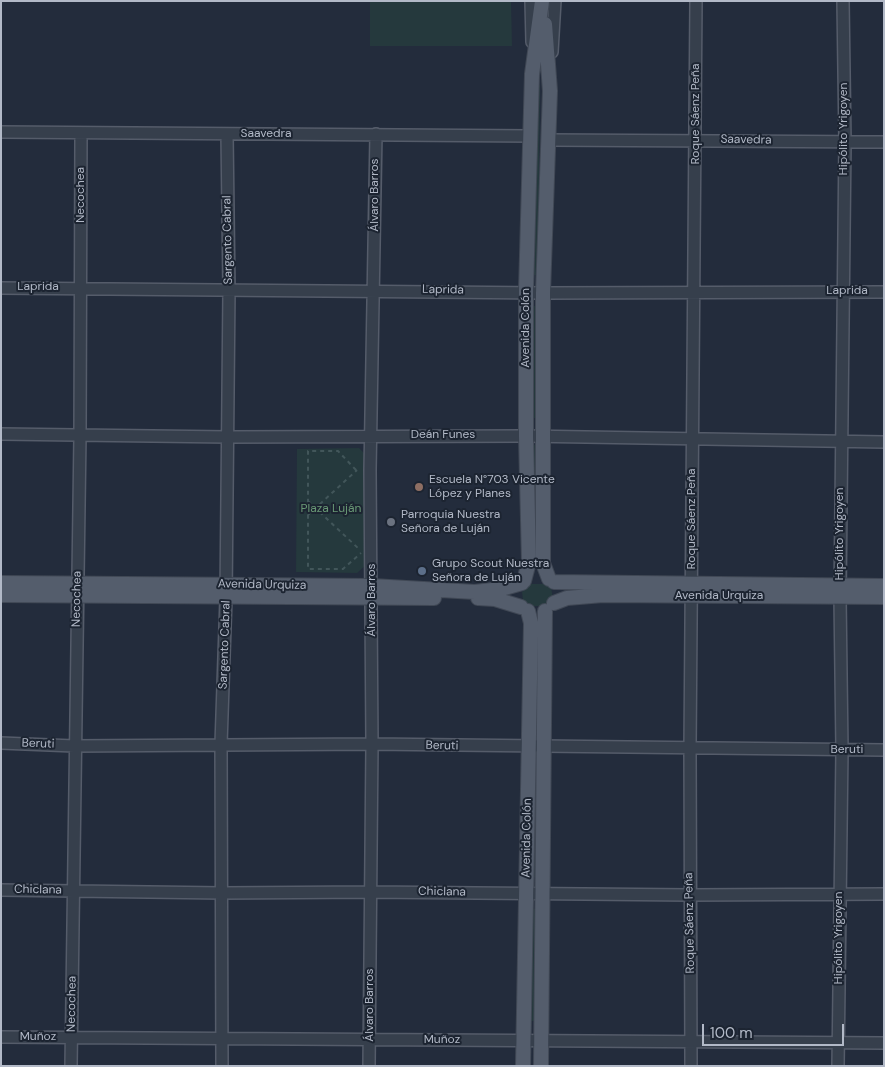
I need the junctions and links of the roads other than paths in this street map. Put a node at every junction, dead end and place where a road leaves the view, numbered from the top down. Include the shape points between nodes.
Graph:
1 (531, 1) edge
2 (543, 1) edge
3 (555, 1) edge
4 (696, 1) edge
5 (844, 1) edge
6 (532, 74) junction
7 (550, 92) junction
8 (1, 132) edge
9 (81, 133) junction
10 (227, 134) junction
11 (376, 134) junction
12 (531, 136) junction
13 (696, 139) junction
14 (548, 140) junction
15 (845, 142) junction
16 (884, 142) edge
17 (82, 287) junction
18 (1, 288) edge
19 (229, 290) junction
20 (374, 290) junction
21 (526, 291) junction
22 (695, 291) junction
23 (843, 291) junction
24 (884, 292) edge
25 (543, 293) junction
26 (1, 434) edge
27 (371, 435) junction
28 (80, 436) junction
29 (526, 436) junction
30 (543, 436) junction
31 (228, 437) junction
32 (692, 438) junction
33 (840, 442) junction
34 (884, 442) edge
35 (551, 580) junction
36 (523, 582) junction
37 (1, 583) edge
38 (884, 586) edge
39 (78, 589) junction
40 (693, 589) junction
41 (226, 591) junction
42 (840, 591) junction
43 (372, 592) junction
44 (1, 595) edge
45 (884, 597) edge
46 (550, 607) junction
47 (524, 609) junction
48 (1, 743) edge
49 (221, 744) junction
50 (372, 744) junction
51 (74, 746) junction
52 (529, 747) junction
53 (546, 747) junction
54 (690, 748) junction
55 (842, 750) junction
56 (884, 750) edge
57 (1, 890) edge
58 (74, 891) junction
59 (370, 892) junction
60 (222, 893) junction
61 (526, 893) junction
62 (542, 893) junction
63 (839, 894) junction
64 (884, 894) edge
65 (690, 895) junction
66 (71, 1037) junction
67 (1, 1038) edge
68 (222, 1040) junction
69 (523, 1040) junction
70 (542, 1040) junction
71 (369, 1041) junction
72 (692, 1041) junction
73 (838, 1042) junction
74 (884, 1043) edge
75 (71, 1066) edge
76 (222, 1066) edge
77 (369, 1066) edge
78 (523, 1066) edge
79 (541, 1066) edge
80 (691, 1066) edge
81 (838, 1066) edge

1 - 6 street, Avenida Colón
2 - 6 main road, Avenida Colón
2 - 7 main road, Avenida Colón
3 - 7 street, Avenida Colón
4 - 13 street, Roque Sáenz Peña
5 - 15 street, Hipólito Yrigoyen
6 - 12 main road, Avenida Colón
7 - 14 main road, Avenida Colón
8 - 9 street, Saavedra
9 - 10 street, Saavedra
9 - 17 street, Necochea
10 - 11 street, Saavedra
10 - 19 street, Sargento Cabral
11 - 12 street, Saavedra
11 - 20 street, Álvaro Barros
12 - 21 main road, Avenida Colón
13 - 14 street, Saavedra
13 - 15 street, Saavedra
13 - 22 street, Roque Sáenz Peña
14 - 25 main road, Avenida Colón
15 - 16 street, Saavedra
15 - 23 street, Hipólito Yrigoyen
17 - 18 street, Laprida
17 - 19 street, Laprida
17 - 28 street, Necochea
19 - 20 street, Laprida
19 - 31 street, Sargento Cabral
20 - 21 street, Laprida
20 - 27 street, Álvaro Barros
21 - 25 street, Laprida
21 - 29 main road, Avenida Colón
22 - 23 street, Laprida
22 - 25 street, Laprida
22 - 32 street, Roque Sáenz Peña
23 - 24 street, Laprida
23 - 33 street, Hipólito Yrigoyen
25 - 30 main road, Avenida Colón
26 - 28 street, Deán Funes
27 - 29 street, Deán Funes
27 - 31 street, Deán Funes
27 - 43 street, Álvaro Barros
28 - 31 street, Deán Funes
28 - 39 street, Necochea
29 - 30 street, Deán Funes
29 - 36 main road, Avenida Colón via 528,562
30 - 32 street, Deán Funes
30 - 35 main road, Avenida Colón via 543,563
31 - 41 street, Sargento Cabral
32 - 33 street, Deán Funes
32 - 40 street, Roque Sáenz Peña
33 - 34 street, Deán Funes
33 - 42 street, Hipólito Yrigoyen
35 - 36 main road via 532,578
35 - 40 main road, Avenida Urquiza
35 - 46 main road via 559,592
36 - 43 main road, Avenida Urquiza via 475,592
36 - 47 main road via 517,594
37 - 39 main road, Avenida Urquiza
38 - 42 main road, Avenida Urquiza
39 - 41 main road, Avenida Urquiza
39 - 44 main road, Avenida Urquiza
39 - 51 street, Necochea
40 - 42 main road, Avenida Urquiza
40 - 46 main road, Avenida Urquiza via 567,598
40 - 54 street, Roque Sáenz Peña
41 - 43 main road, Avenida Urquiza
41 - 49 street, Sargento Cabral
42 - 45 main road, Avenida Urquiza
42 - 55 street, Hipólito Yrigoyen
43 - 47 main road, Avenida Urquiza via 487,598
43 - 50 street, Álvaro Barros
46 - 47 main road via 536,613
46 - 53 main road, Avenida Colón
47 - 52 main road, Avenida Colón via 531,623
48 - 51 street, Beruti
49 - 50 street, Beruti
49 - 51 street, Beruti
49 - 60 street, Sargento Cabral
50 - 52 street, Beruti
50 - 59 street, Álvaro Barros
51 - 58 street, Necochea
52 - 53 street, Beruti
52 - 61 main road, Avenida Colón
53 - 54 street, Beruti
53 - 62 main road, Avenida Colón
54 - 55 street, Beruti
54 - 65 street, Roque Sáenz Peña
55 - 56 street, Beruti
55 - 63 street, Hipólito Yrigoyen
57 - 58 street, Chiclana
58 - 60 street, Chiclana
58 - 66 street, Necochea
59 - 60 street, Chiclana
59 - 61 street, Chiclana
59 - 71 street, Álvaro Barros
60 - 68 street, Sargento Cabral
61 - 62 street, Chiclana
61 - 69 main road, Avenida Colón
62 - 65 street, Chiclana
62 - 70 main road, Avenida Colón
63 - 64 street, Chiclana
63 - 65 street, Chiclana
63 - 73 street, Hipólito Yrigoyen
65 - 72 street, Roque Sáenz Peña
66 - 67 street, Muñoz
66 - 68 street, Muñoz
66 - 75 street, Necochea
68 - 71 street, Muñoz
68 - 76 street, Sargento Cabral
69 - 70 street, Muñoz
69 - 71 street, Muñoz
69 - 78 main road, Avenida Colón
70 - 72 street, Muñoz
70 - 79 main road, Avenida Colón
71 - 77 street, Álvaro Barros
72 - 73 street, Muñoz
72 - 80 street, Roque Sáenz Peña
73 - 74 street, Muñoz
73 - 81 street, Hipólito Yrigoyen

